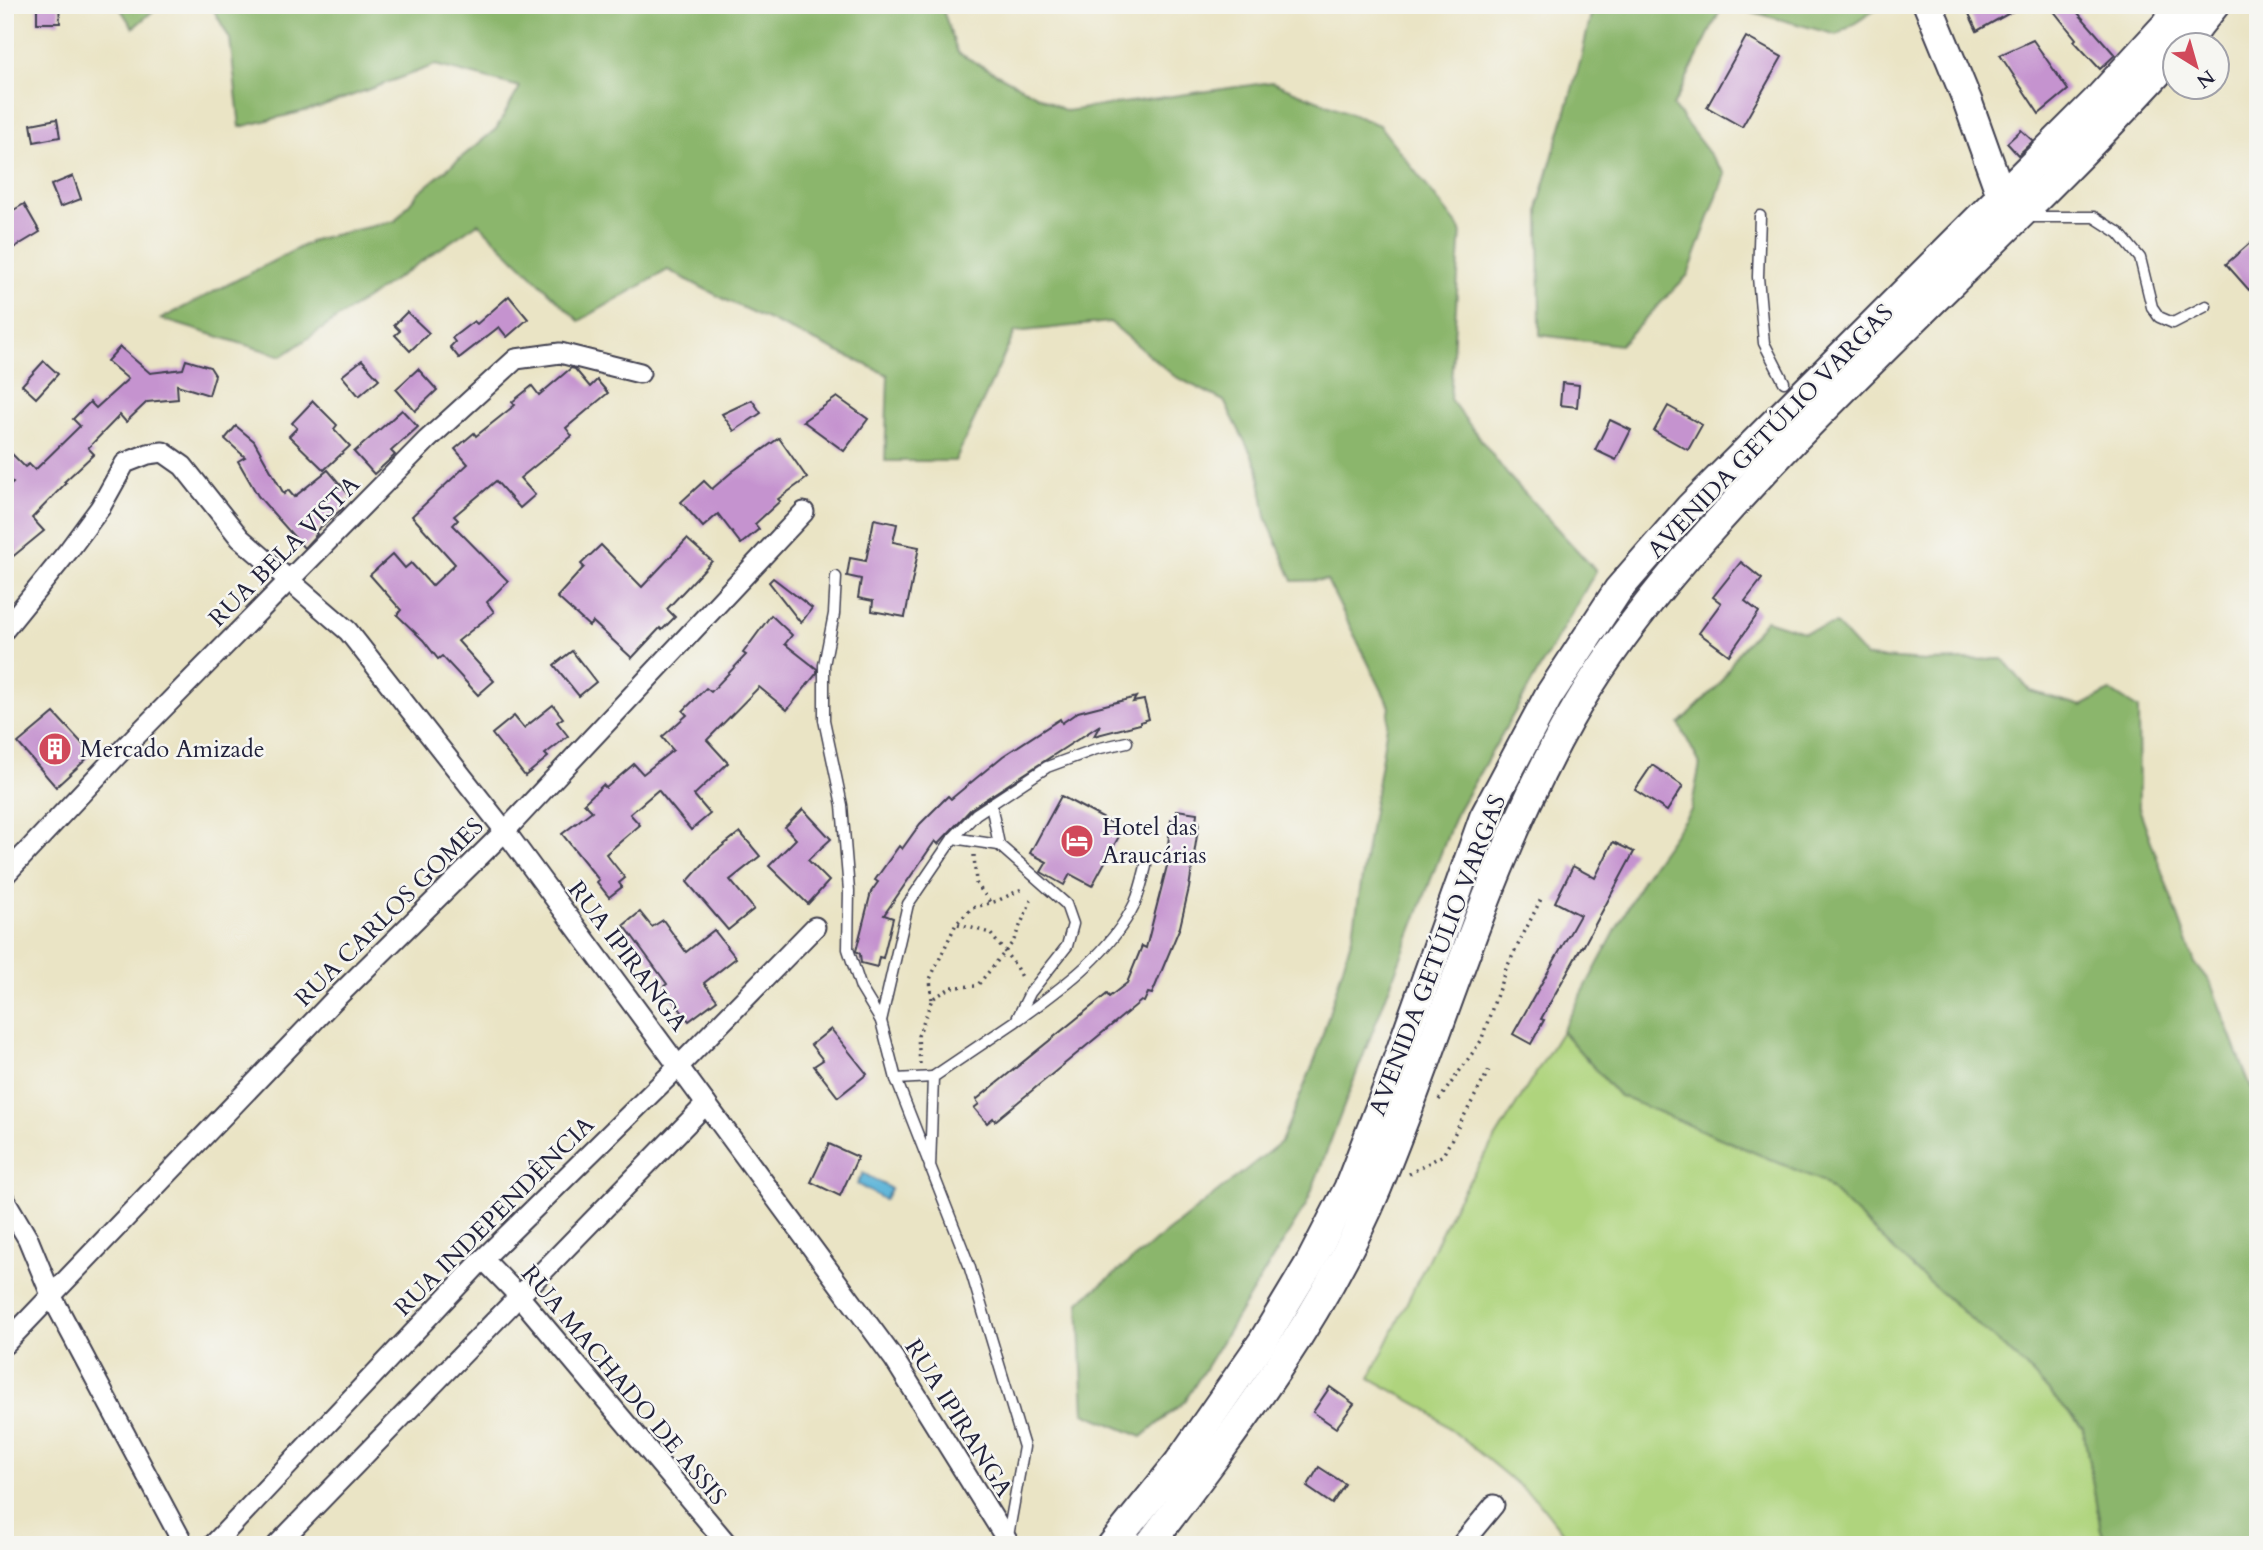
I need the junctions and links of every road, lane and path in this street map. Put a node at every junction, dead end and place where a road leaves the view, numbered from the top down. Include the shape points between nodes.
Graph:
1 (1928, 5) edge
2 (2184, 5) edge
3 (2215, 5) edge
4 (2193, 32) edge
5 (2162, 68) edge
6 (2010, 206) junction
7 (1760, 216) dead end
8 (2207, 306) dead end
9 (640, 373) dead end
10 (1792, 390) junction
11 (804, 512) dead end
12 (836, 577) dead end
13 (289, 580) junction
14 (5, 629) edge
15 (1128, 742) dead end
16 (991, 804) junction
17 (505, 831) junction
18 (953, 838) junction
19 (974, 842) junction
20 (999, 845) junction
21 (1146, 866) dead end
22 (5, 875) edge
23 (1039, 881) junction
24 (1541, 900) dead end
25 (990, 902) junction
26 (956, 924) junction
27 (815, 927) dead end
28 (1006, 951) junction
29 (1030, 993) junction
30 (932, 999) junction
31 (881, 1021) junction
32 (1016, 1021) junction
33 (679, 1066) junction
34 (1489, 1070) dead end
35 (933, 1077) junction
36 (896, 1079) junction
37 (914, 1079) junction
38 (706, 1104) junction
39 (1436, 1105) dead end
40 (930, 1168) junction
41 (1376, 1191) junction
42 (5, 1200) edge
43 (483, 1259) junction
44 (518, 1295) junction
45 (52, 1297) junction
46 (5, 1344) edge
47 (1494, 1505) dead end
48 (1009, 1543) edge
49 (184, 1545) edge
50 (213, 1545) edge
51 (277, 1545) edge
52 (728, 1545) edge
53 (1112, 1545) edge
54 (1150, 1545) edge
55 (1461, 1545) edge

1 - 6 main road
2 - 6 main road, AVENIDA GETÚLIO VARGAS via 2097,100
3 - 4 main road
5 - 6 main road, AVENIDA GETÚLIO VARGAS via 2130,104
6 - 8 lane via 2094,217 2119,233 2140,258 2152,307 2159,317 2173,323
6 - 10 main road, AVENIDA GETÚLIO VARGAS
6 - 41 main road, AVENIDA GETÚLIO VARGAS via 1709,530 1641,611 1570,719 1505,849
7 - 10 lane via 1758,277 1764,342
9 - 13 street, RUA BELA VISTA via 560,353 516,359 427,440
10 - 53 main road, AVENIDA GETÚLIO VARGAS via 1618,590 1548,697 1484,817 1387,1089 1348,1189 1311,1261 1264,1341 1179,1462
11 - 17 street, RUA CARLOS GOMES
12 - 31 lane via 824,665 824,720 842,805 848,949 861,988
13 - 14 street, RUA IPIRANGA via 240,538 183,466 163,452 148,454 125,463 100,508
13 - 17 street, RUA IPIRANGA via 348,631
13 - 22 street, RUA BELA VISTA
15 - 16 lane via 1047,767
16 - 18 lane
16 - 20 lane
17 - 33 street, RUA IPIRANGA
17 - 45 street, RUA CARLOS GOMES via 334,1000
18 - 19 lane
18 - 31 lane via 908,904
19 - 20 lane
19 - 25 path via 976,883
20 - 23 lane
21 - 32 lane via 1135,903 1114,935 1080,974
23 - 25 path
23 - 28 path
23 - 29 lane via 1066,904 1073,924 1067,946
24 - 39 path via 1505,971 1481,1041
25 - 26 path via 972,908
26 - 28 path via 990,933
26 - 30 path via 930,979
27 - 33 street, RUA INDEPENDÊNCIA
28 - 29 path
28 - 30 path via 977,986 951,986
29 - 32 lane
30 - 37 path via 918,1036 920,1066
31 - 36 lane
32 - 35 lane
33 - 38 street, RUA IPIRANGA
33 - 43 street, RUA INDEPENDÊNCIA
34 - 41 path via 1443,1155
35 - 37 lane
35 - 40 lane
36 - 37 lane
36 - 40 lane
38 - 44 street
38 - 48 street, RUA IPIRANGA via 894,1359
40 - 48 lane via 969,1265 1024,1447
41 - 54 main road, AVENIDA GETÚLIO VARGAS via 1328,1286 1246,1417
42 - 45 street via 28,1239
43 - 44 street, RUA MACHADO DE ASSIS
43 - 50 street, RUA INDEPENDÊNCIA
44 - 51 street
44 - 52 street, RUA MACHADO DE ASSIS
45 - 46 street, RUA CARLOS GOMES
45 - 49 street
47 - 55 street

